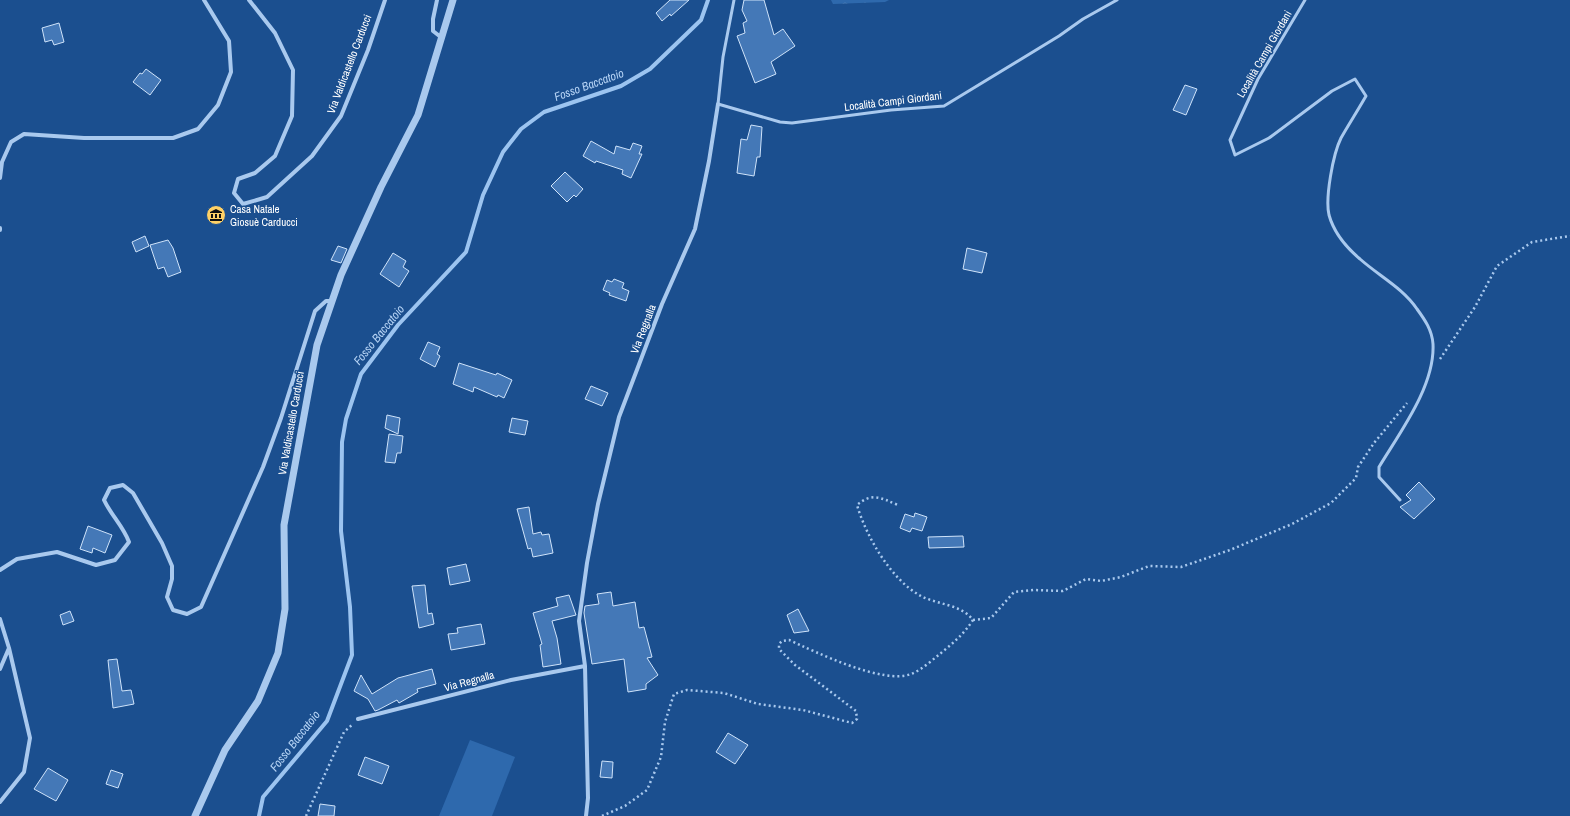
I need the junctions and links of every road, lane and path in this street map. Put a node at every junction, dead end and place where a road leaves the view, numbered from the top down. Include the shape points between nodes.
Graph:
1 (204, 0) edge
2 (249, 0) edge
3 (385, 0) edge
4 (437, 0) edge
5 (454, 0) edge
6 (734, 0) edge
7 (1117, 0) edge
8 (1305, 0) edge
9 (442, 38) junction
10 (718, 104) junction
11 (0, 178) edge
12 (1570, 236) edge
13 (332, 301) junction
14 (1438, 362) dead end
15 (1408, 402) dead end
16 (1400, 500) dead end
17 (898, 505) dead end
18 (0, 570) edge
19 (0, 619) edge
20 (973, 620) junction
21 (10, 648) junction
22 (585, 666) junction
23 (0, 669) edge
24 (358, 719) joint
25 (0, 802) edge
26 (195, 816) edge
27 (306, 816) edge
28 (586, 816) edge
29 (602, 816) edge

1 - 11 street via 229,41 231,72 218,106 198,129 173,138 84,138 24,134 10,142 2,162
2 - 3 street, Via Valdicastello Carducci via 275,33 293,70 292,116 275,156 255,173 238,180 234,193 243,204 267,197 312,156 342,116
4 - 9 street via 433,31
5 - 9 street, Via Valdicastello Carducci
6 - 10 lane, Via Regnalla via 723,57
7 - 10 lane, Località Campi Giordani via 944,106 792,123 780,122
8 - 16 lane, Località Campi Giordani via 1258,79 1230,140 1235,155 1269,138 1332,90 1355,79 1366,96 1341,140 1331,174 1329,216 1338,236 1360,259 1410,299 1429,325 1433,357 1422,394 1379,467 1378,477
9 - 13 street, Via Valdicastello Carducci via 418,115 381,187
10 - 22 street, Via Regnalla via 695,229 662,304 619,417 598,504 579,621
12 - 14 path via 1532,242 1497,266 1475,307
13 - 18 street via 326,301 315,311 263,467 201,607 187,614 173,610 167,597 172,579 172,566 162,543 133,493 123,485 110,488 104,500 125,531 129,542 115,560 96,565 57,552 17,559
13 - 26 street, Via Valdicastello Carducci via 317,345 284,525 285,609 278,653 258,701 225,750
15 - 20 path via 1374,443 1358,467 1356,478 1331,503 1292,524 1181,567 1149,566 1121,577 1101,581 1086,578 1063,591 1014,592 991,618
17 - 20 path via 873,497 864,498 857,504 861,521 887,565 900,581 921,596 964,611
19 - 21 street
20 - 29 path via 964,633 926,665 911,674 895,677 855,667 789,640 782,641 780,651 856,711 857,719 852,723 803,710 758,704 724,693 687,690 674,694 666,722 661,757 647,790 625,806
21 - 23 street
21 - 25 street via 30,738 24,772
22 - 24 street, Via Regnalla via 511,680
22 - 28 street, Via Regnalla via 588,798
24 - 27 path via 344,732

